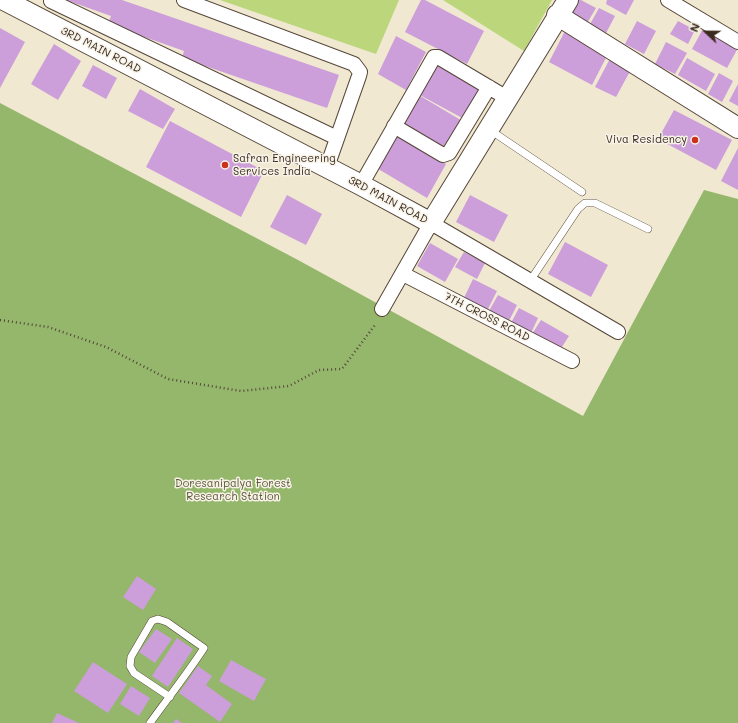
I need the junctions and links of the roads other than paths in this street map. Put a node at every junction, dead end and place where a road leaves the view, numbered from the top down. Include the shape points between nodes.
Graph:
1 (4, 0) edge
2 (52, 0) edge
3 (184, 0) edge
4 (668, 0) edge
5 (563, 8) edge
6 (37, 17) junction
7 (738, 42) edge
8 (489, 87) junction
9 (507, 98) junction
10 (394, 126) junction
11 (738, 128) edge
12 (488, 129) junction
13 (337, 138) junction
14 (326, 167) junction
15 (361, 185) junction
16 (582, 192) dead end
17 (431, 223) junction
18 (648, 229) dead end
19 (403, 274) junction
20 (530, 281) junction
21 (382, 310) dead end
22 (618, 332) dead end
23 (572, 361) dead end
24 (170, 697) junction
25 (150, 723) edge

1 - 6 street, 3RD MAIN ROAD
2 - 6 street
2 - 13 street
3 - 13 street via 354,64 360,72
4 - 7 street
5 - 9 street
5 - 11 street
6 - 14 street, 3RD MAIN ROAD
8 - 9 street
8 - 10 street via 449,153 443,155
8 - 10 street via 434,57
9 - 12 street
10 - 15 street
12 - 16 lane
12 - 17 street
13 - 14 street
14 - 15 street, 3RD MAIN ROAD
15 - 17 street, 3RD MAIN ROAD
17 - 19 street
17 - 20 street, 3RD MAIN ROAD
18 - 20 lane via 595,203 585,203
19 - 21 street
19 - 23 street, 7TH CROSS ROAD
20 - 22 street, 3RD MAIN ROAD
24 - 24 lane via 134,673 130,666 131,656 152,622 158,619 167,622 204,648
24 - 25 lane

